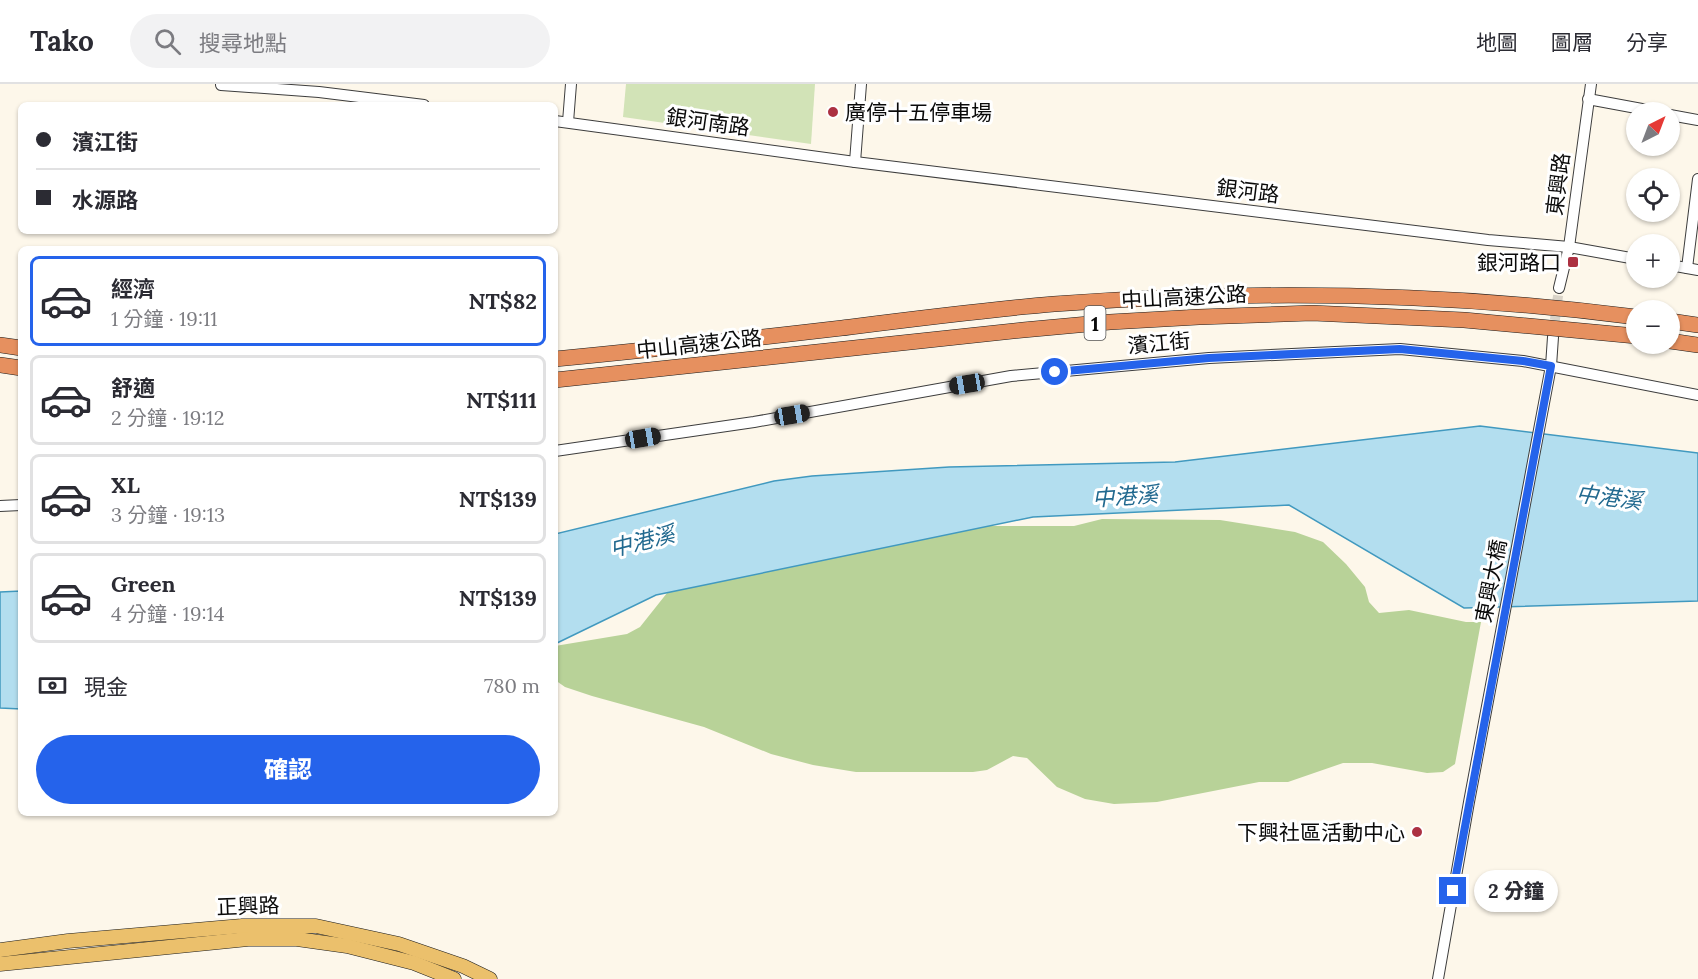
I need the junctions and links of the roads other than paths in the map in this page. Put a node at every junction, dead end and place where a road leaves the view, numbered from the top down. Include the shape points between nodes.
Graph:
1 (572, 84) edge
2 (861, 84) edge
3 (1591, 84) edge
4 (221, 85) edge
5 (1588, 99) junction
6 (398, 102) edge
7 (1626, 106) edge
8 (1680, 117) edge
9 (1698, 120) edge
10 (558, 121) edge
11 (568, 122) junction
12 (855, 162) junction
13 (1698, 179) edge
14 (1569, 247) junction
15 (1626, 257) edge
16 (1693, 269) edge
17 (1559, 288) tunnel mouth
18 (1626, 316) edge
19 (1680, 322) edge
20 (1698, 325) edge
21 (1626, 335) edge
22 (1552, 337) tunnel mouth
23 (1680, 342) edge
24 (0, 345) edge
25 (1698, 345) edge
26 (18, 348) edge
27 (558, 359) edge
28 (0, 365) edge
29 (1551, 366) junction
30 (18, 368) edge
31 (558, 381) edge
32 (1698, 395) edge
33 (558, 451) edge
34 (18, 505) edge
35 (0, 506) edge
36 (0, 950) edge
37 (0, 964) edge
38 (454, 979) edge
39 (490, 979) edge
40 (1438, 979) edge

1 - 11 street
2 - 12 street
3 - 5 street, 東興路
4 - 6 street
5 - 7 street
5 - 14 street, 東興路
8 - 9 street
10 - 11 street, 銀河南路
11 - 12 street, 銀河南路
12 - 14 street, 銀河路
13 - 16 street
14 - 15 street, 銀河路
14 - 17 street, 東興路
18 - 27 highway, 中山高速公路 / 1, bridge via 1412,297 1178,298 1053,304
19 - 20 highway
21 - 31 highway, 中山高速公路 / 1, bridge via 1488,322 1324,314 1199,317 1066,326
22 - 29 street, 東興大橋
23 - 25 highway
24 - 26 highway
28 - 30 highway
29 - 32 street, 濱江街
29 - 33 street, 濱江街 via 1400,349 1209,358 1011,376 754,422
29 - 40 street, 東興大橋
34 - 35 street
36 - 39 main road, 正興路 via 231,927 316,926 399,944
37 - 38 main road, 正興路 via 248,939 297,939 347,946 414,963

